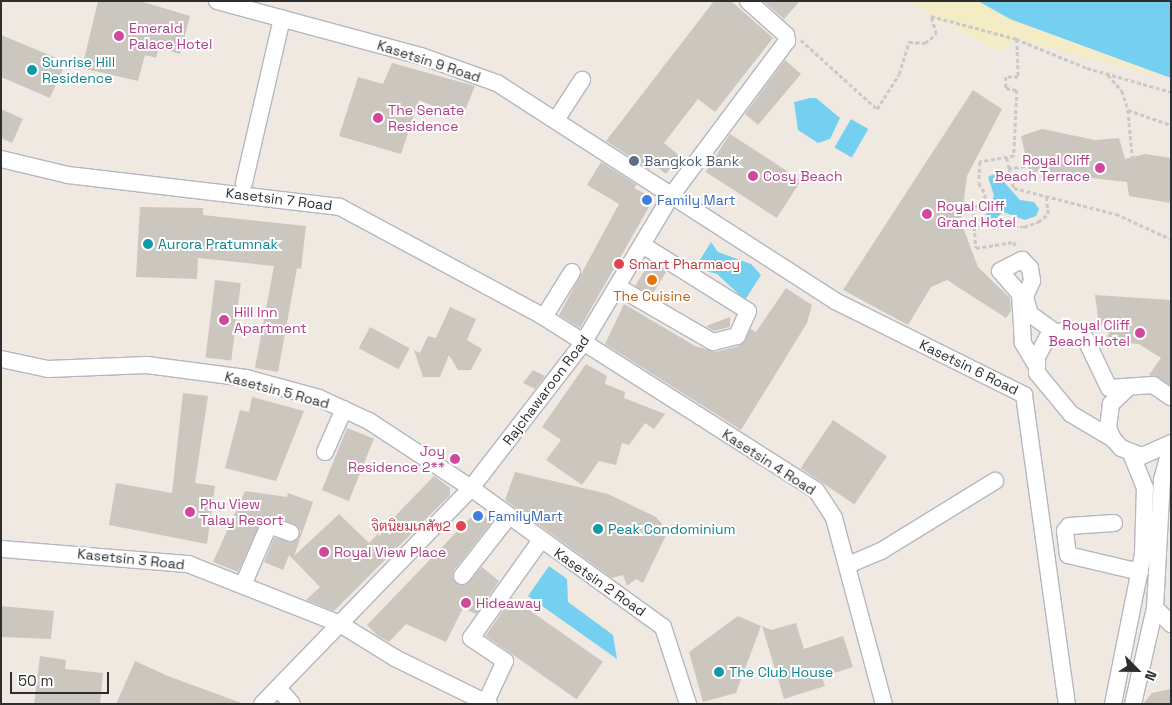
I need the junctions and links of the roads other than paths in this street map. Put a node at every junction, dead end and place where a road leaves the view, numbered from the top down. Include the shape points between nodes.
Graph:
1 (217, 1) edge
2 (748, 1) edge
3 (282, 18) junction
4 (582, 80) dead end
5 (556, 120) junction
6 (1, 159) edge
7 (244, 183) dead end
8 (671, 196) junction
9 (644, 246) junction
10 (572, 272) dead end
11 (618, 287) junction
12 (544, 317) junction
13 (1056, 333) junction
14 (583, 343) junction
15 (1, 359) edge
16 (1036, 365) junction
17 (1129, 387) junction
18 (1171, 397) edge
19 (344, 409) junction
20 (1113, 439) junction
21 (1171, 444) edge
22 (325, 452) dead end
23 (1131, 454) junction
24 (995, 481) dead end
25 (471, 488) junction
26 (509, 516) junction
27 (1114, 523) dead end
28 (291, 533) dead end
29 (541, 540) junction
30 (1, 549) edge
31 (848, 566) junction
32 (1140, 572) junction
33 (1165, 575) edge
34 (462, 576) dead end
35 (244, 585) junction
36 (1155, 608) junction
37 (340, 624) junction
38 (1171, 624) edge
39 (278, 688) junction
40 (488, 703) edge
41 (262, 704) edge
42 (292, 704) edge
43 (688, 704) edge
44 (884, 704) edge
45 (1067, 704) edge
46 (1112, 704) edge
47 (1133, 704) edge

1 - 3 street, Kasetsin 9 Road
2 - 8 street, Rajchawaroon Road via 786,35 787,41
3 - 5 street, Kasetsin 9 Road via 457,67 497,83
3 - 7 street
4 - 5 street
5 - 8 street, Kasetsin 9 Road
6 - 12 street, Kasetsin 7 Road via 68,175 340,207
8 - 9 street, Rajchawaroon Road
8 - 45 street, Kasetsin 6 Road via 835,301 1024,395
9 - 11 street, Rajchawaroon Road
9 - 11 street via 748,310 737,336 713,342
10 - 12 street
11 - 14 street, Rajchawaroon Road
12 - 14 street, Kasetsin 7 Road
13 - 16 street via 1041,346
13 - 16 street via 1030,314 1025,297 1032,281 1030,268 1022,260 1000,271 1020,294 1023,343
13 - 17 street via 1075,333 1085,338 1103,383 1117,390
14 - 25 street, Rajchawaroon Road
14 - 31 street, Kasetsin 4 Road via 816,490 834,518
15 - 19 street, Kasetsin 5 Road via 48,369 147,365 215,374 282,388
16 - 20 street via 1053,398
17 - 18 street via 1153,385
17 - 20 street via 1110,410
19 - 22 street
19 - 25 street, Kasetsin 5 Road
20 - 23 street
21 - 23 street via 1154,455
21 - 33 street via 1162,480
23 - 32 street via 1144,488
24 - 31 street via 881,551
25 - 26 street, Kasetsin 2 Road
25 - 37 street, Rajchawaroon Road
26 - 29 street, Kasetsin 2 Road
26 - 34 street
27 - 32 street via 1069,526 1065,531 1068,555
28 - 35 street via 268,526
29 - 40 street via 471,638 505,661
29 - 43 street, Kasetsin 2 Road via 664,627
30 - 35 street, Kasetsin 3 Road via 174,561
31 - 44 street, Kasetsin 4 Road
32 - 46 street
33 - 36 street
35 - 37 street, Kasetsin 3 Road
36 - 38 street
36 - 47 street
37 - 39 street, Rajchawaroon Road
37 - 40 street, Kasetsin 3 Road via 395,658
39 - 41 street, Rajchawaroon Road
39 - 42 street

